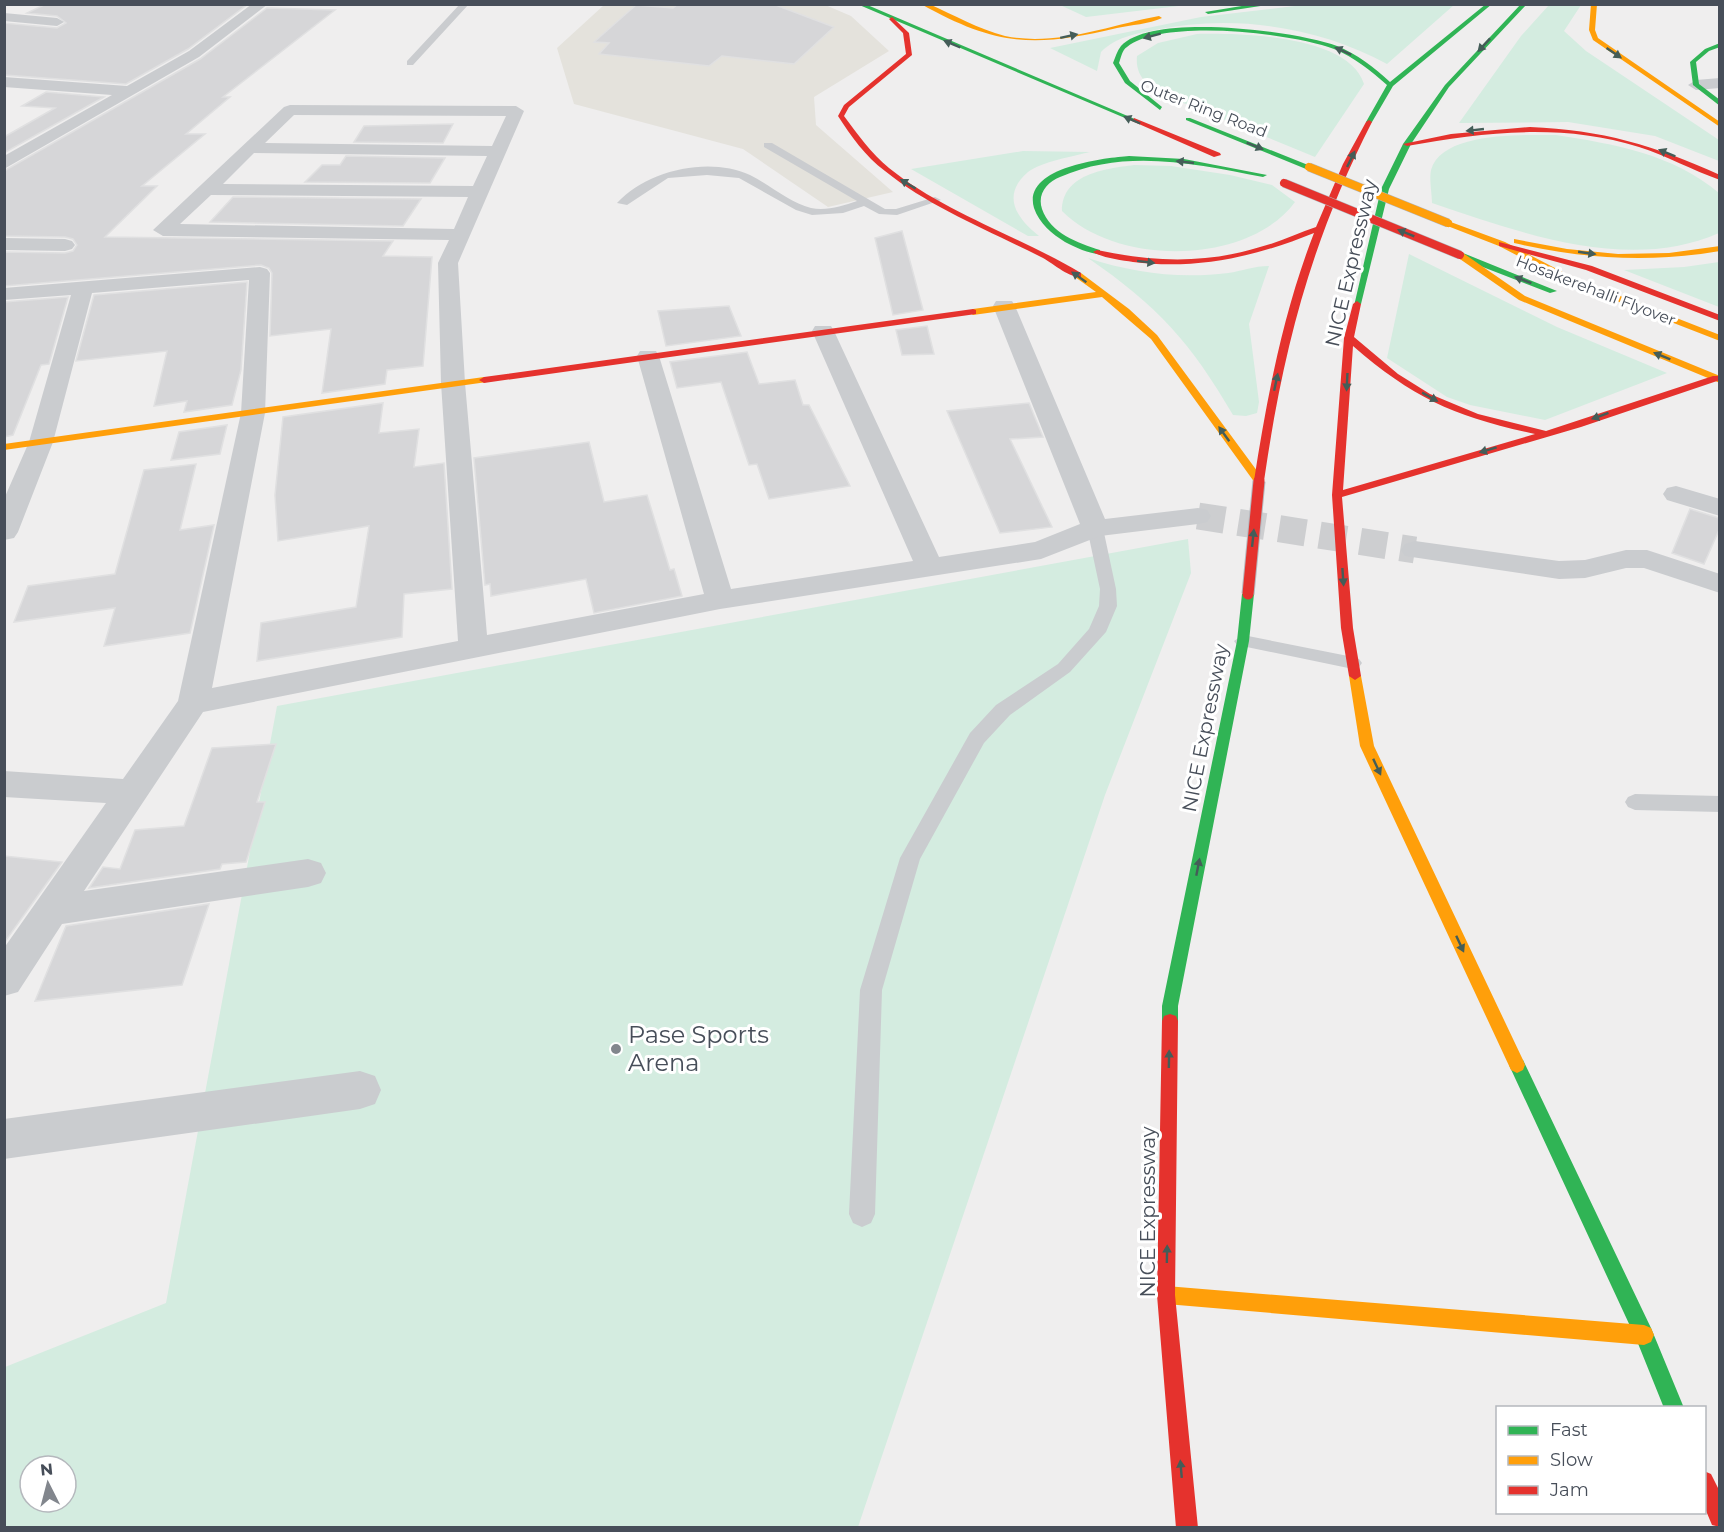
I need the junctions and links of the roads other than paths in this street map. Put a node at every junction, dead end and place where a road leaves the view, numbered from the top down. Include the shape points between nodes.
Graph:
1 (262, 4) edge
2 (465, 4) edge
3 (859, 4) edge
4 (893, 4) edge
5 (923, 4) edge
6 (1272, 4) edge
7 (1490, 4) edge
8 (1526, 4) edge
9 (1594, 4) edge
10 (1194, 14) dead end
11 (1172, 16) dead end
12 (4, 17) edge
13 (892, 19) junction
14 (57, 21) dead end
15 (1719, 45) edge
16 (1016, 49) junction
17 (410, 63) dead end
18 (4, 82) edge
19 (1719, 83) edge
20 (1390, 85) junction
21 (1696, 85) junction
22 (128, 91) junction
23 (1118, 92) dead end
24 (1719, 104) edge
25 (1160, 108) junction
26 (1719, 124) edge
27 (1407, 144) junction
28 (768, 145) dead end
29 (250, 148) junction
30 (498, 151) junction
31 (4, 164) edge
32 (1263, 175) junction
33 (1719, 178) edge
34 (206, 189) junction
35 (480, 192) junction
36 (935, 200) junction
37 (865, 202) junction
38 (623, 203) dead end
39 (1448, 222) junction
40 (1317, 229) junction
41 (450, 234) dead end
42 (4, 244) edge
43 (1502, 244) junction
44 (65, 245) dead end
45 (1078, 245) junction
46 (1719, 248) edge
47 (1046, 255) junction
48 (1460, 255) junction
49 (83, 288) junction
50 (4, 294) edge
51 (1103, 294) junction
52 (1571, 298) dead end
53 (1004, 306) junction
54 (1719, 318) edge
55 (823, 331) junction
56 (1349, 338) junction
57 (1719, 338) edge
58 (648, 356) junction
59 (1718, 379) edge
60 (453, 383) junction
61 (253, 413) junction
62 (1544, 434) junction
63 (41, 442) junction
64 (4, 447) edge
65 (1259, 481) junction
66 (1676, 494) dead end
67 (1337, 495) junction
68 (1719, 508) edge
69 (1198, 516) tunnel mouth
70 (1095, 528) junction
71 (4, 532) edge
72 (1415, 550) tunnel mouth
73 (931, 569) junction
74 (1719, 584) edge
75 (720, 600) junction
76 (1243, 641) junction
77 (473, 648) junction
78 (1353, 663) junction
79 (193, 703) junction
80 (4, 784) edge
81 (132, 792) junction
82 (1635, 802) dead end
83 (1719, 804) edge
84 (308, 873) dead end
85 (51, 911) junction
86 (4, 980) edge
87 (360, 1090) dead end
88 (4, 1139) edge
89 (862, 1214) dead end
90 (1166, 1295) junction
91 (1644, 1335) junction
92 (1674, 1406) edge
93 (1706, 1486) edge
94 (1719, 1517) edge
95 (1186, 1527) edge

1 - 22 street via 194,54
2 - 17 lane
3 - 13 main road, Outer Ring Road
4 - 16 main road
5 - 16 main road
6 - 10 main road
7 - 20 main road, NICE Expressway
8 -> 27 main road, NICE Expressway via 1447,86
9 -> 26 main road via 1595,39
16 -> 11 main road
12 - 14 street
32 -> 13 main road, Outer Ring Road
36 -> 13 main road via 862,150 841,116 854,98 901,66 909,55 906,33
15 - 21 main road via 1693,62
18 - 22 street
19 - 21 street
20 -> 25 main road via 1366,64 1320,42 1270,32 1185,29 1137,40 1119,55 1116,63 1119,73
40 -> 20 main road, NICE Expressway
21 - 24 main road
22 - 31 street
23 - 25 main road, Outer Ring Road
25 -> 39 main road, Outer Ring Road, bridge
33 -> 27 main road via 1663,150 1576,131 1497,128 1457,132
27 - 56 main road, NICE Expressway via 1385,189
28 - 37 lane
29 - 30 street
29 - 30 street via 290,110 516,111
29 - 34 street
30 - 35 street
32 -> 45 main road via 1151,159 1113,160 1065,170 1041,186 1038,211 1057,233
48 -> 32 main road, Outer Ring Road, bridge
34 - 35 street
34 - 41 street via 163,230
35 - 60 street via 448,263
36 - 37 lane via 897,212 883,212
36 - 47 main road
37 - 38 lane via 837,213 816,213 785,201 741,175 708,172 668,174
39 - 43 main road, Outer Ring Road
39 -> 46 main road via 1536,246 1600,254 1663,256
45 -> 40 main road via 1122,259 1205,263 1269,250
65 -> 40 main road, NICE Expressway via 1291,313
42 - 44 street
43 - 54 main road via 1589,268
43 - 57 main road, Hosakerehalli Flyover via 1571,280
45 - 47 main road
51 -> 47 main road
52 -> 48 main road, Hosakerehalli Flyover
59 -> 48 main road via 1522,298
49 - 50 street
49 - 61 street via 260,273
49 - 63 street
51 - 53 main road
65 -> 51 main road via 1166,351
53 - 55 main road
53 - 70 street
55 - 58 main road
55 - 73 street
56 -> 62 main road via 1410,386 1442,404
56 -> 67 main road, NICE Expressway
58 - 60 main road
58 - 75 street
59 -> 62 main road
60 - 61 main road
60 - 77 street
61 - 63 main road
61 - 79 street
62 -> 67 main road
63 - 64 main road
63 - 71 street
76 -> 65 main road, NICE Expressway, bridge
66 - 68 street
67 -> 78 main road, NICE Expressway
69 - 70 street
70 - 73 street via 1041,550
70 - 89 lane via 1108,589 1108,606 1097,632 1064,668 1003,710 977,738 910,858 871,990
72 - 74 street via 1559,570 1647,559
73 - 75 street
75 - 77 street
76 - 78 lane
90 -> 76 main road, NICE Expressway via 1170,1006
77 - 79 street
78 -> 91 main road, NICE Expressway via 1367,746
79 - 81 street
80 - 81 street
81 - 85 street
82 - 83 lane
84 - 85 street
85 - 86 street
87 - 88 street
90 - 91 main road
95 -> 90 main road, NICE Expressway
91 - 92 main road, NICE Expressway
93 - 94 main road

